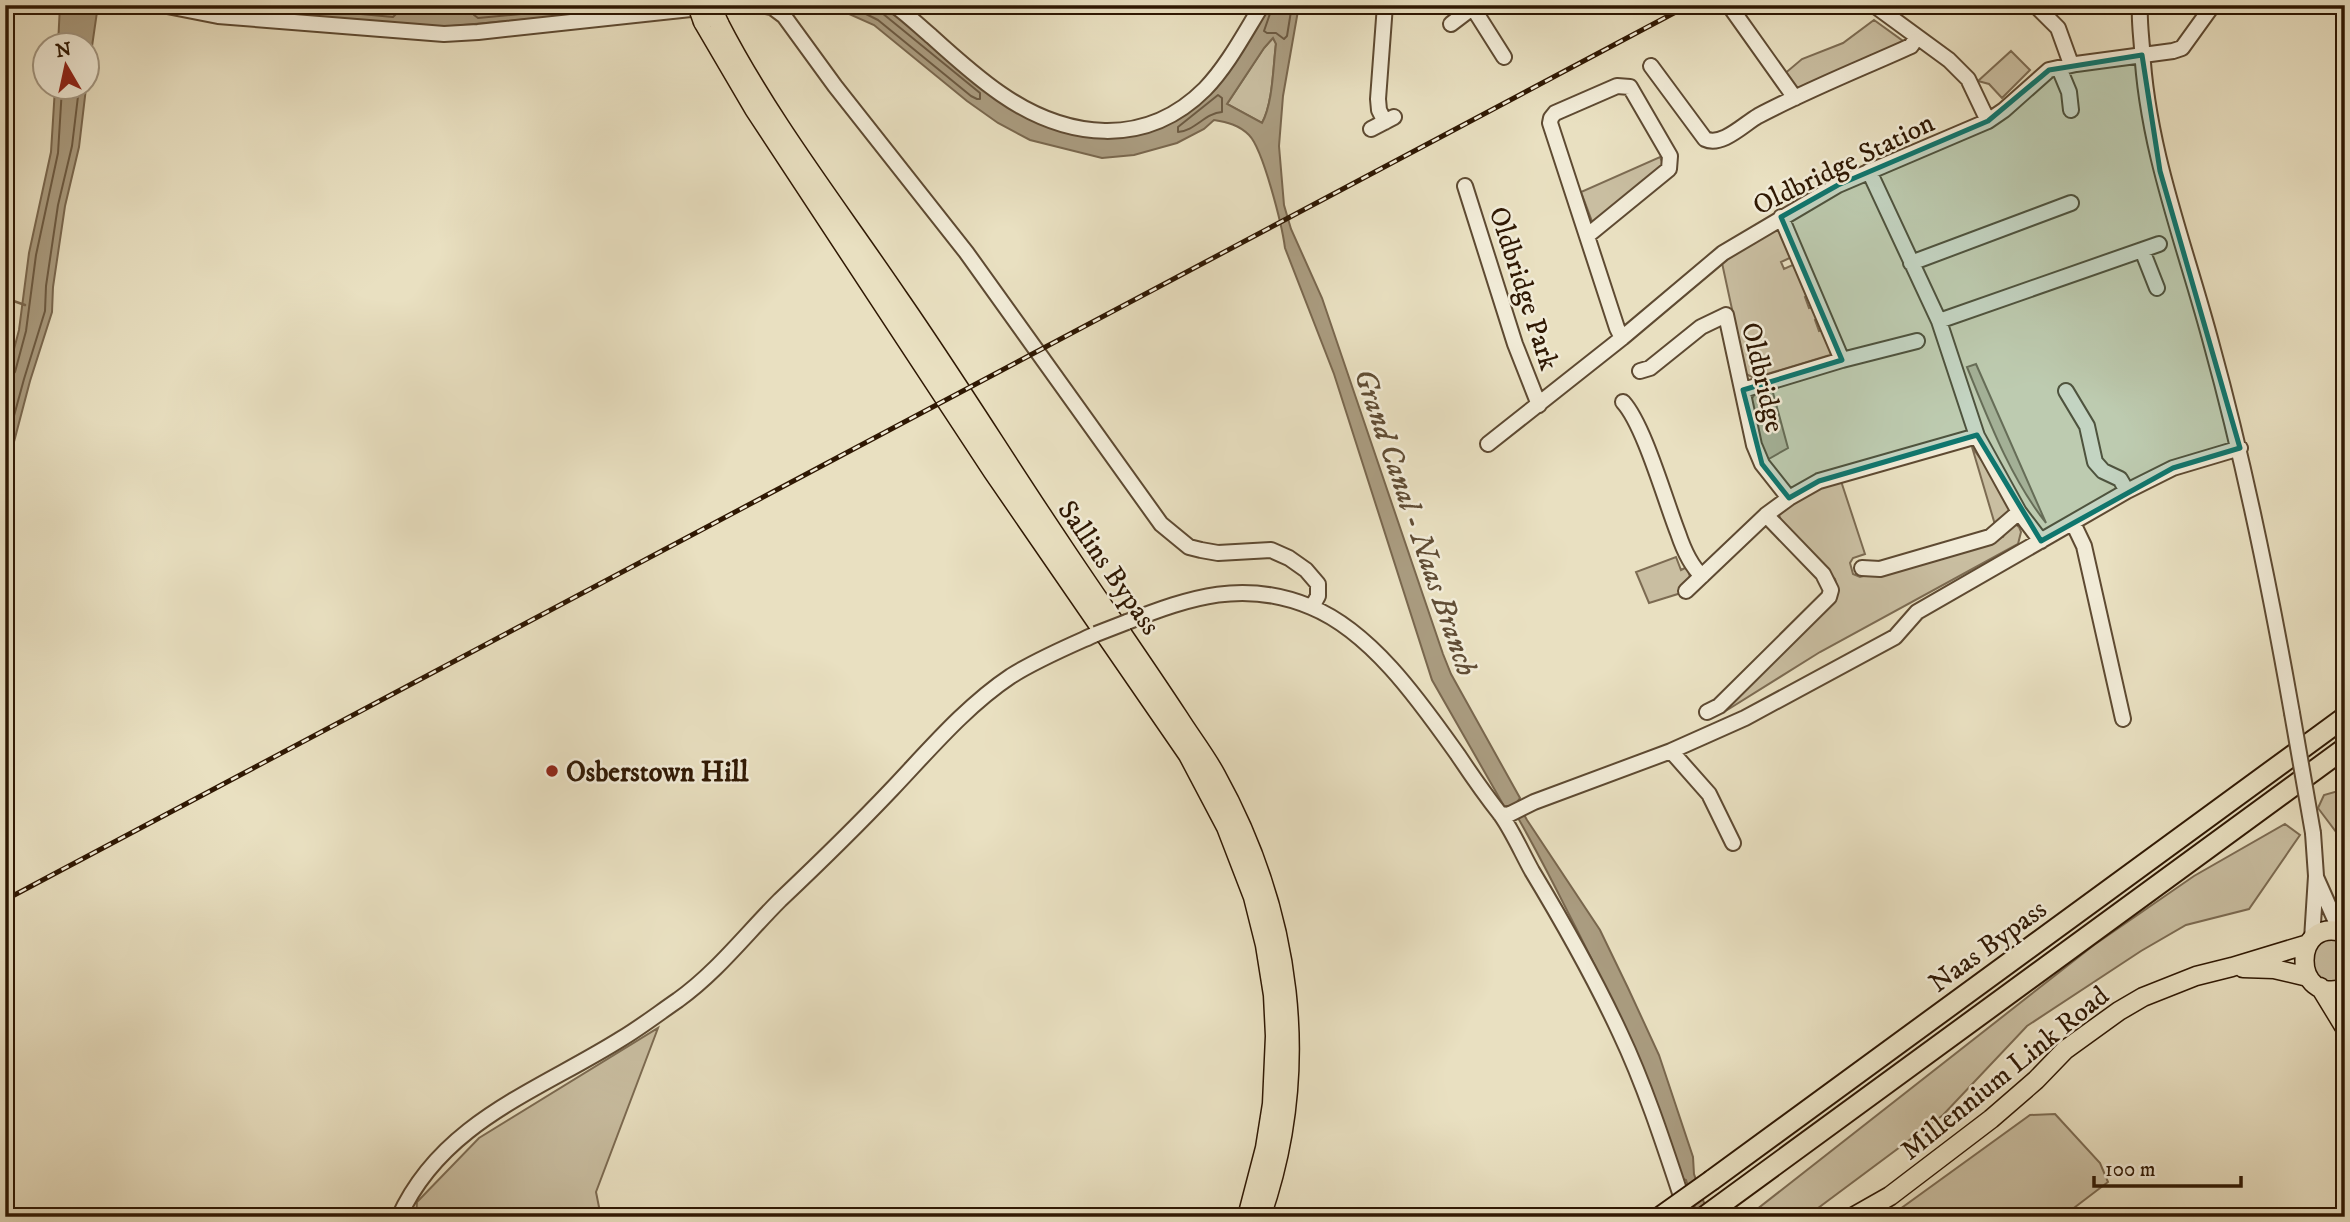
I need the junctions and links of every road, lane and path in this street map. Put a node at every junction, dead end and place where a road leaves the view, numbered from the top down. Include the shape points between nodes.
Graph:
1 (162, 5) edge
2 (728, 5) edge
3 (761, 5) edge
4 (894, 5) edge
5 (1262, 5) edge
6 (1385, 5) edge
7 (1734, 5) edge
8 (1874, 5) edge
9 (2035, 5) edge
10 (2140, 5) edge
11 (2213, 5) edge
12 (1475, 7) edge
13 (707, 14) edge
14 (1451, 24) dead end
15 (1917, 37) junction
16 (2142, 55) junction
17 (1504, 57) dead end
18 (1651, 66) dead end
19 (2065, 66) junction
20 (1794, 97) junction
21 (2071, 110) dead end
22 (1988, 121) junction
23 (1371, 129) dead end
24 (1869, 172) junction
25 (1465, 186) dead end
26 (2071, 203) dead end
27 (1781, 217) junction
28 (1587, 236) junction
29 (2159, 244) dead end
30 (2142, 250) junction
31 (1723, 253) joint
32 (1800, 259) junction
33 (1911, 263) junction
34 (1786, 265) dead end
35 (2157, 288) dead end
36 (1938, 321) junction
37 (1622, 338) junction
38 (1917, 341) dead end
39 (1842, 360) junction
40 (1640, 371) dead end
41 (1743, 390) junction
42 (2066, 391) dead end
43 (1622, 402) dead end
44 (1539, 405) junction
45 (1977, 436) junction
46 (1488, 444) dead end
47 (2240, 448) junction
48 (2127, 491) junction
49 (1789, 498) junction
50 (2019, 512) junction
51 (1766, 515) junction
52 (2073, 523) junction
53 (2040, 541) junction
54 (1862, 568) dead end
55 (1702, 576) junction
56 (1686, 591) dead end
57 (1312, 607) junction
58 (1707, 712) dead end
59 (2345, 717) edge
60 (2123, 719) dead end
61 (2345, 748) edge
62 (1671, 751) junction
63 (1504, 815) junction
64 (1732, 843) dead end
65 (2316, 876) junction
66 (2342, 932) edge
67 (2310, 942) junction
68 (2232, 967) junction
69 (2314, 982) junction
70 (2345, 988) edge
71 (2345, 1028) edge
72 (399, 1217) edge
73 (1247, 1217) edge
74 (1261, 1217) edge
75 (1660, 1217) edge
76 (1688, 1217) edge
77 (1704, 1217) edge
78 (1853, 1217) edge

1 - 2 street via 218,16 444,34
3 - 57 street via 784,16 966,252 1161,524 1189,547 1218,553 1271,550 1289,558 1318,584
4 - 5 street via 1023,108 1076,128 1118,132 1166,119 1205,88 1230,58
6 - 23 street via 1378,99 1379,110 1390,119
7 - 20 street via 1731,8
8 - 15 street
9 - 19 street via 2058,28
10 - 16 street
11 - 16 street, Oldbridge Station via 2182,48
12 - 14 street
12 - 17 street
13 - 73 main road, Sallins Bypass via 754,110 993,472 1188,755 1226,827 1253,897 1273,995 1272,1104
13 - 74 main road, Sallins Bypass via 1140,657 1234,810 1269,906 1290,1012 1284,1127
15 - 20 street via 1911,46
15 - 22 street via 1968,79
16 - 19 street, Oldbridge Station
16 - 47 street via 2160,171
18 - 20 street via 1710,141
19 - 21 street
19 - 22 street, Oldbridge Station via 2049,70
22 - 24 street, Oldbridge Station
24 - 27 street, Oldbridge Station
24 - 33 street
25 - 44 street, Oldbridge Park
26 - 33 street
27 - 31 street, Oldbridge Station
27 - 32 street
28 - 28 street via 1669,169 1670,156 1630,88 1617,86 1551,118
28 - 37 street
29 - 30 street
30 - 35 street
30 - 36 street
31 - 37 street, Oldbridge Park
32 - 34 street
32 - 39 street
33 - 36 street
36 - 45 street
37 - 44 street, Oldbridge Park
38 - 39 street
39 - 41 street
40 - 41 street, Oldbridge via 1650,369 1724,308
41 - 49 street, Oldbridge via 1762,464
42 - 48 street via 2087,426 2095,463 2120,479
43 - 55 street via 1645,445 1681,542
44 - 46 street, Oldbridge Park
45 - 49 street via 1819,481
45 - 50 street
47 - 48 street via 2173,468
47 - 65 street, bridge via 2272,598 2313,833
48 - 52 street
49 - 51 street
50 - 53 street
50 - 54 street via 1990,537 1880,569
51 - 55 street
51 - 58 street via 1823,574 1831,590 1829,597 1719,706
52 - 53 street
52 - 60 street via 2084,546
53 - 62 street via 1917,612 1895,637 1745,718
55 - 56 street
57 - 63 street via 1361,638 1408,687
57 - 72 street, bridge via 1233,593 1182,601 1049,654 1011,676 932,747 711,973 622,1039 473,1126 429,1165
59 - 75 highway, Naas Bypass, bridge
61 - 77 highway, Naas Bypass
62 - 63 street
62 - 64 street via 1709,794
63 - 76 street via 1621,1035
65 - 66 street
65 - 67 street
66 - 67 main road, Millennium Link Road via 2330,930
67 - 68 main road, Millennium Link Road
67 - 69 main road via 2303,961
68 - 69 main road, Millennium Link Road via 2274,970
68 - 78 main road, Millennium Link Road via 2166,987 2098,1024 1992,1119 1890,1196
69 - 70 main road, Millennium Link Road via 2329,990
69 - 71 main road

